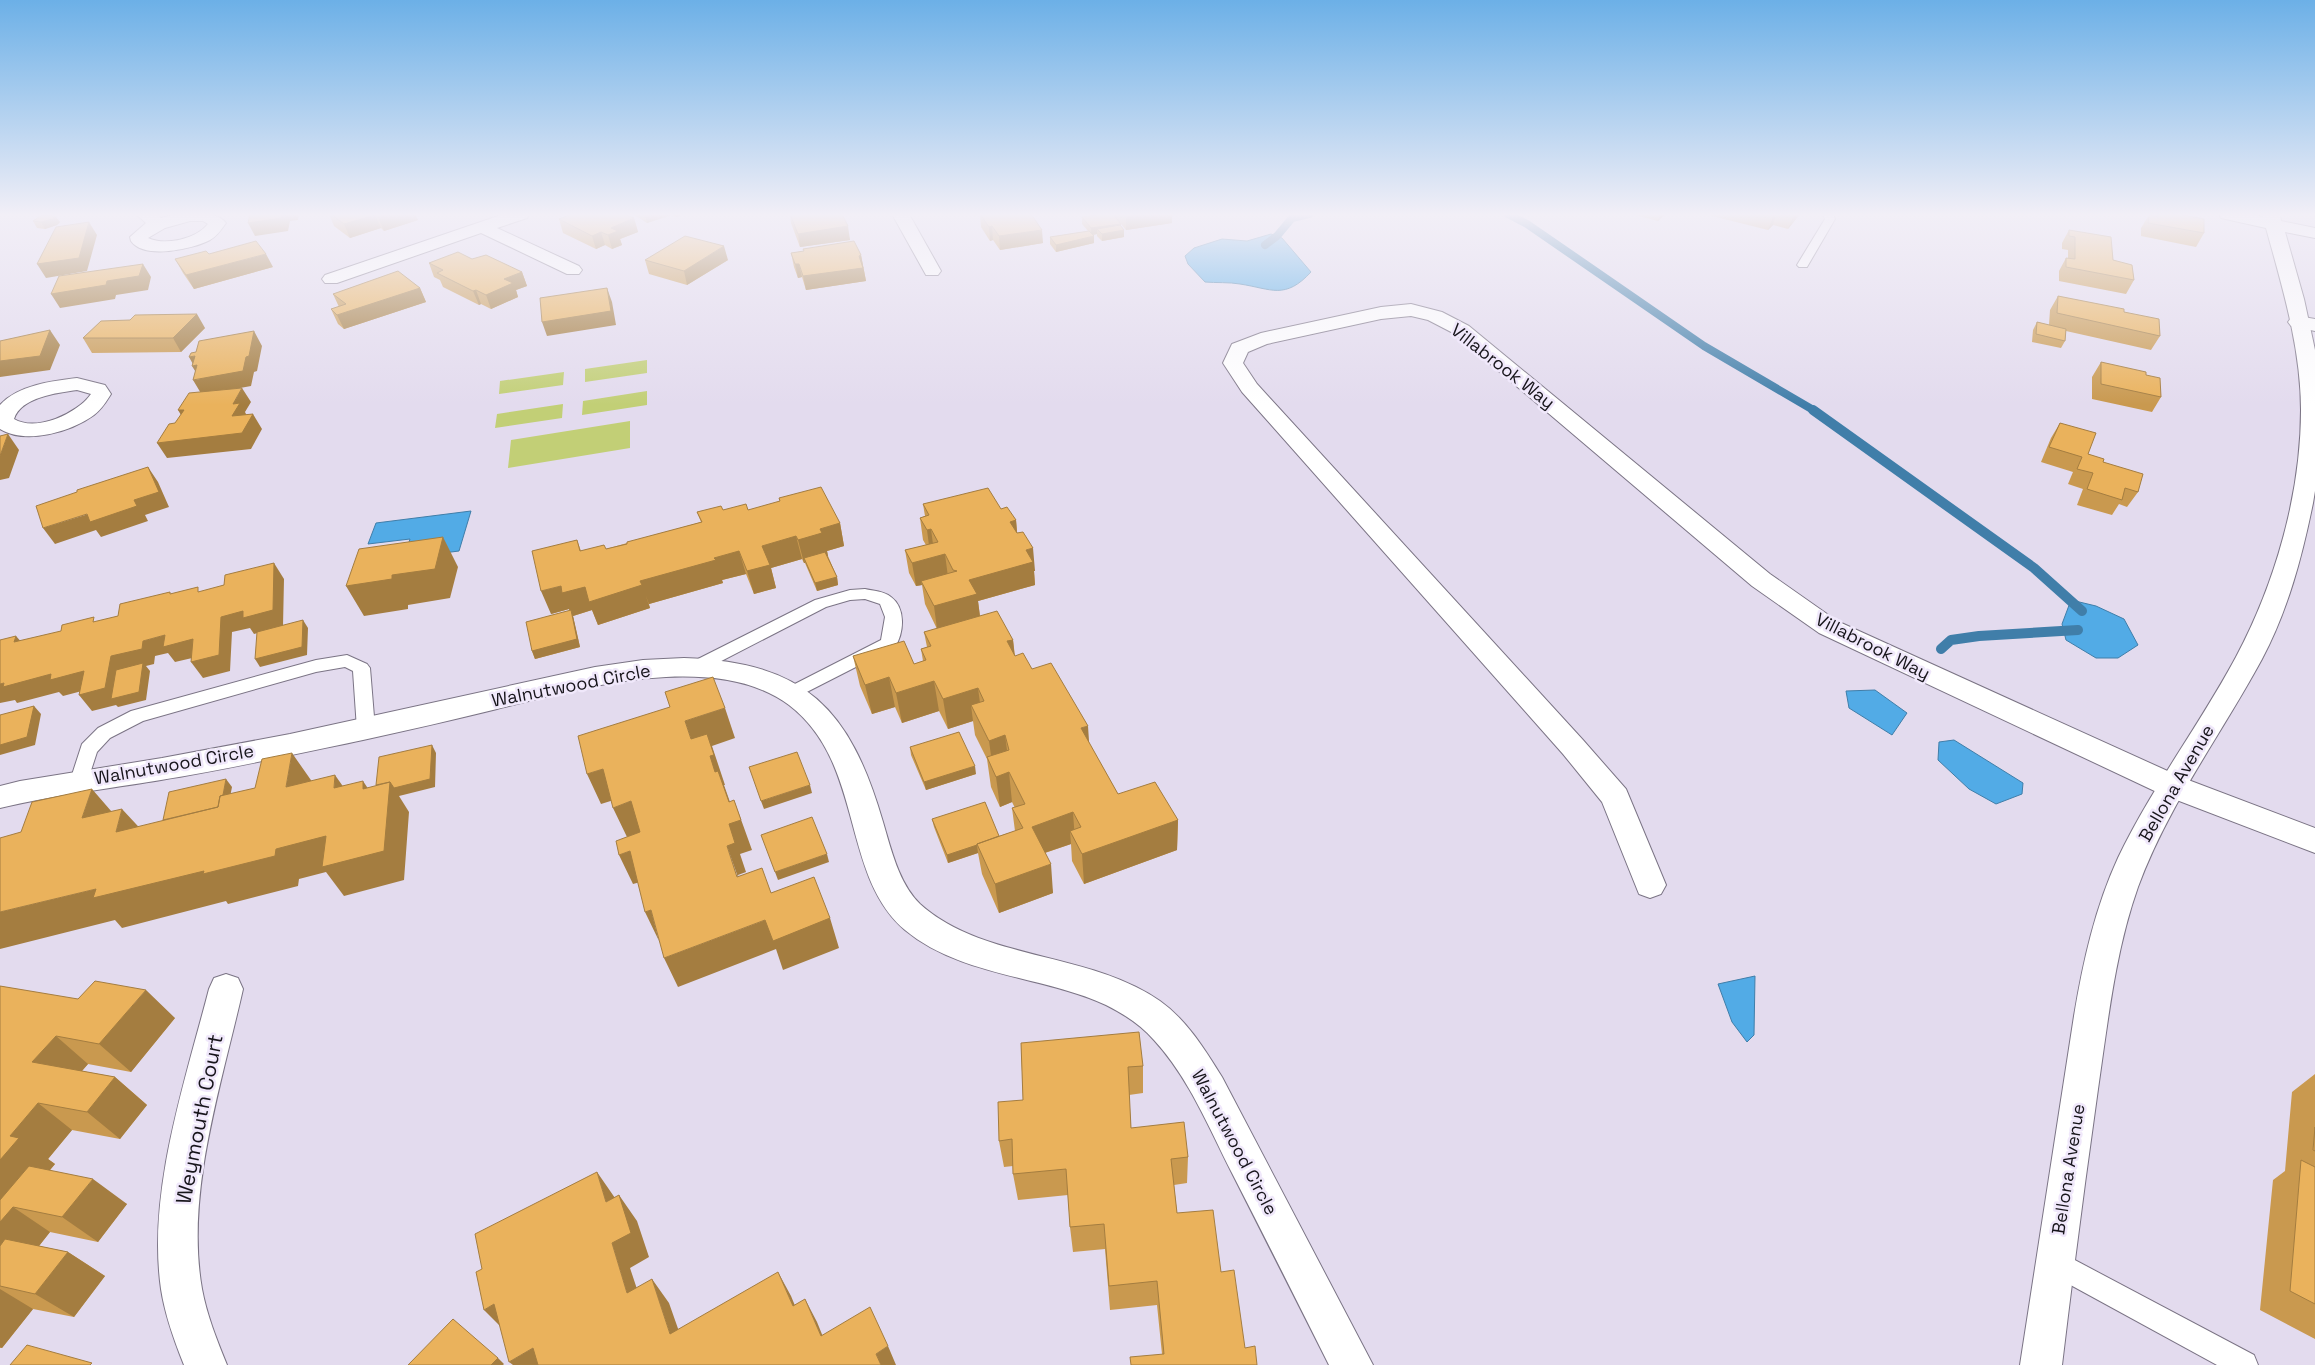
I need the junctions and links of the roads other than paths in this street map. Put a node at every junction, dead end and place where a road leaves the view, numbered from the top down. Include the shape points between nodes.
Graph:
1 (2292, 278) edge
2 (2307, 323) edge
3 (2314, 419) edge
4 (694, 668) junction
5 (791, 693) junction
6 (366, 729) junction
7 (79, 781) junction
8 (2172, 786) junction
9 (0, 797) edge
10 (2315, 841) edge
11 (1650, 885) dead end
12 (226, 989) dead end
13 (2054, 1262) junction
14 (206, 1365) edge
15 (1352, 1365) edge
16 (2041, 1365) edge
17 (2244, 1365) edge

1 - 2 street, Bellona Avenue
2 - 3 street, Bellona Avenue
3 - 8 street, Bellona Avenue via 2300,516 2275,602 2237,680
4 - 5 street, Walnutwood Circle via 736,673
4 - 5 lane via 832,599 868,593 885,600 896,622 889,643
4 - 6 street, Walnutwood Circle via 664,668 599,676
5 - 15 street, Walnutwood Circle via 822,721 852,770 877,851 905,912 940,936 981,954 1073,976 1122,996 1150,1013 1171,1036 1209,1089
6 - 7 street, Walnutwood Circle
6 - 7 lane via 362,668 347,661 316,666 137,716 104,733 89,749
7 - 9 street, Walnutwood Circle
8 - 10 street
8 - 11 street, Villabrook Way via 1828,627 1761,580 1462,330 1435,316 1411,310 1381,313 1261,339 1239,348 1233,363 1249,388 1615,797
8 - 13 street, Bellona Avenue via 2144,835 2122,887 2104,943
12 - 14 street, Weymouth Court via 186,1163 179,1223 180,1279 192,1335
13 - 16 street, Bellona Avenue
13 - 17 lane

